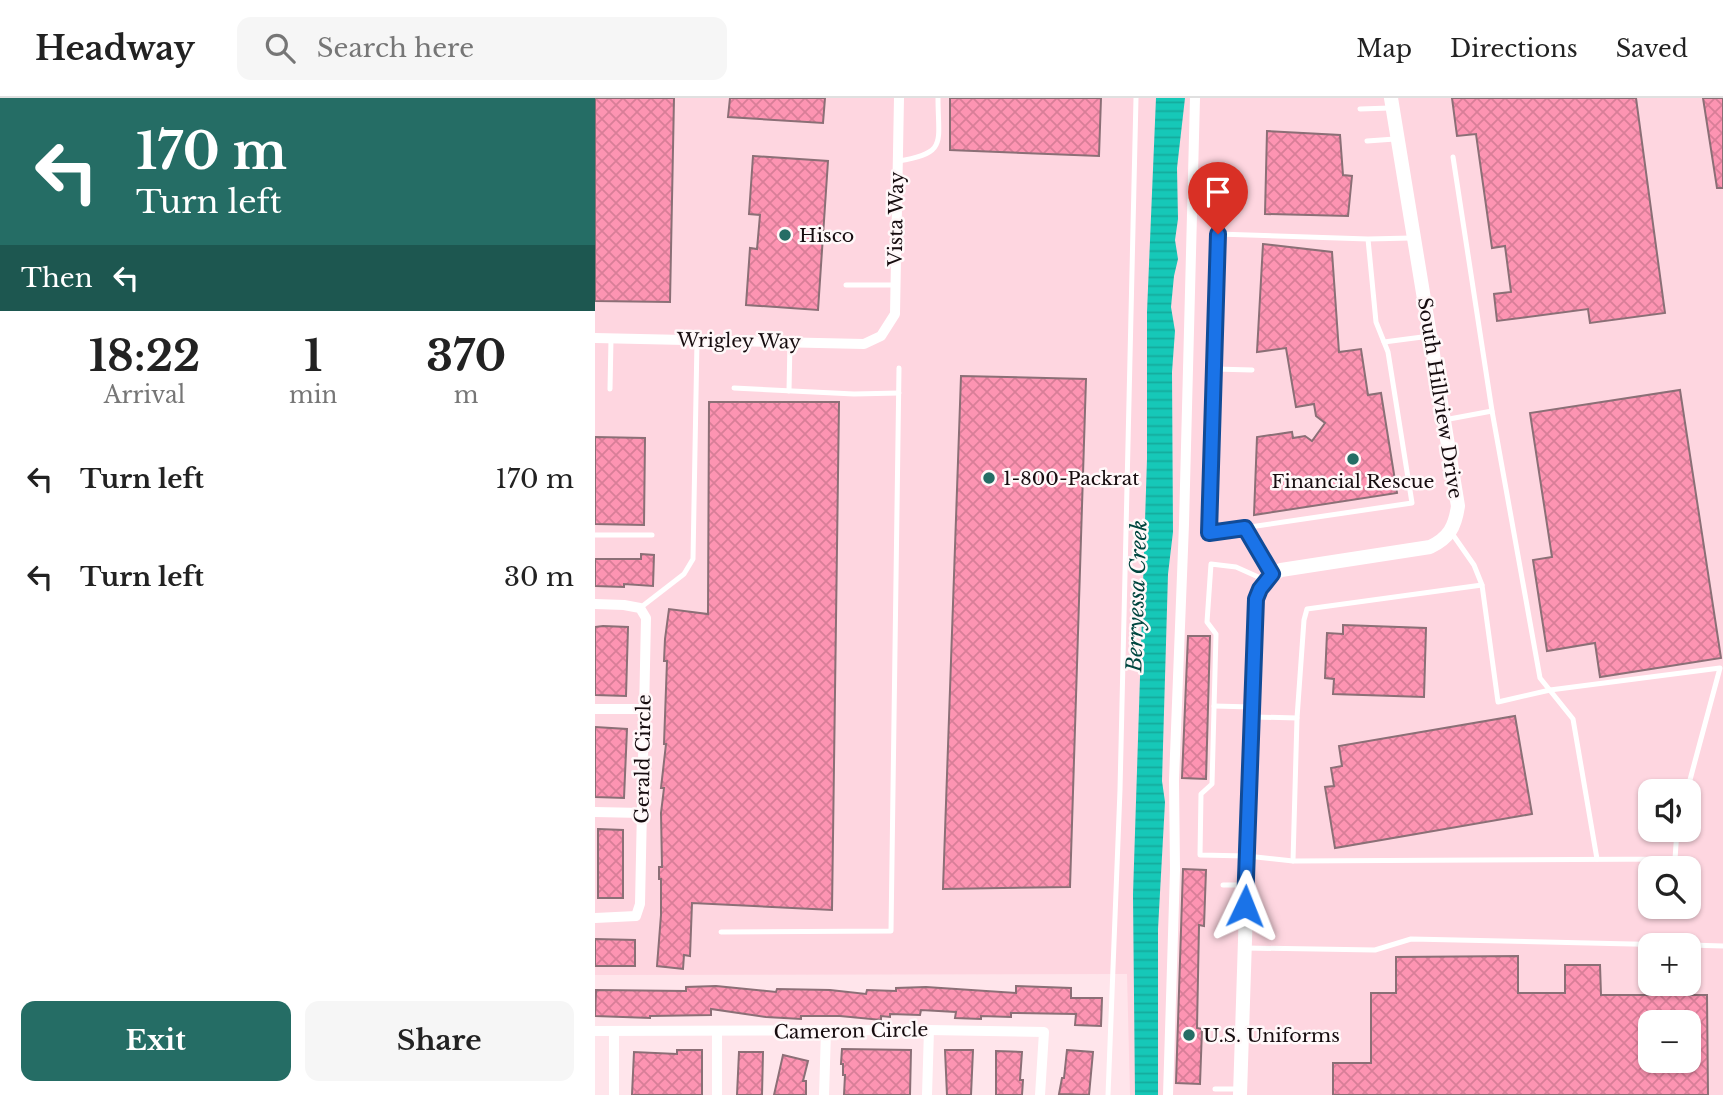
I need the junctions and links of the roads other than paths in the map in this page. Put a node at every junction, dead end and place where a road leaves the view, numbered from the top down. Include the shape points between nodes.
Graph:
1 (899, 98) edge
2 (939, 98) edge
3 (1136, 98) edge
4 (1195, 98) edge
5 (1392, 103) edge
6 (1360, 109) dead end
7 (1398, 139) junction
8 (1367, 141) dead end
9 (1453, 157) dead end
10 (898, 161) junction
11 (1414, 237) junction
12 (1367, 239) junction
13 (846, 285) dead end
14 (895, 285) junction
15 (881, 336) joint
16 (1430, 336) junction
17 (595, 338) edge
18 (611, 338) junction
19 (697, 340) junction
20 (790, 342) junction
21 (1384, 342) junction
22 (899, 368) dead end
23 (1214, 369) junction
24 (1252, 370) dead end
25 (610, 388) dead end
26 (734, 388) dead end
27 (789, 391) junction
28 (899, 393) junction
29 (1492, 411) junction
30 (1444, 421) junction
31 (1245, 528) junction
32 (1451, 532) junction
33 (595, 535) edge
34 (652, 535) dead end
35 (1269, 577) junction
36 (1482, 585) junction
37 (595, 604) edge
38 (641, 608) junction
39 (1550, 690) junction
40 (1214, 706) junction
41 (595, 709) edge
42 (644, 709) junction
43 (1252, 712) junction
44 (1297, 718) junction
45 (1690, 779) edge
46 (595, 812) edge
47 (642, 813) junction
48 (1676, 842) edge
49 (1247, 856) junction
50 (1597, 859) junction
51 (1293, 861) junction
52 (1223, 885) dead end
53 (1246, 885) junction
54 (595, 918) edge
55 (721, 932) dead end
56 (1638, 944) edge
57 (1701, 945) edge
58 (1723, 946) edge
59 (1243, 948) junction
60 (929, 1030) junction
61 (595, 1031) edge
62 (614, 1031) junction
63 (717, 1032) junction
64 (826, 1032) junction
65 (1215, 1089) dead end
66 (1240, 1092) edge
67 (614, 1095) edge
68 (717, 1095) edge
69 (824, 1095) edge
70 (927, 1095) edge
71 (1040, 1095) edge
72 (1108, 1095) edge
73 (1168, 1095) edge

1 - 10 street, Vista Way
2 - 10 lane via 934,149 924,157
3 - 72 lane
4 - 73 street
5 - 6 lane
5 - 7 street, South Hillview Drive
7 - 8 lane
7 - 11 street, South Hillview Drive
9 - 29 lane
10 - 14 street, Vista Way
11 - 12 lane
11 - 16 street, South Hillview Drive
12 - 21 lane via 1376,322
12 - 23 lane via 1218,234
13 - 14 lane
14 - 15 street, Vista Way via 895,314
15 - 20 street, Wrigley Way via 864,344
16 - 21 lane
16 - 30 street, South Hillview Drive
17 - 18 street, Wrigley Way
18 - 19 street, Wrigley Way
18 - 25 lane
19 - 20 street, Wrigley Way
19 - 38 lane via 693,559 684,574
20 - 27 lane
21 - 31 lane via 1412,503
22 - 28 lane
23 - 24 lane
23 - 31 lane via 1209,533
26 - 27 lane
27 - 28 lane
28 - 55 lane via 891,932
29 - 30 lane
29 - 39 lane via 1540,678
30 - 32 street, South Hillview Drive via 1458,506
31 - 35 lane
32 - 35 street via 1430,547 1281,570
32 - 36 lane
33 - 34 lane
35 - 40 lane via 1211,564 1207,622 1216,634
35 - 43 street via 1256,599
36 - 39 lane via 1498,702
36 - 44 lane via 1307,609
37 - 38 street
38 - 42 street, Gerald Circle via 646,618
39 - 45 lane via 1720,668
39 - 50 lane via 1573,719
40 - 43 lane
40 - 49 lane via 1212,784 1201,794 1200,855
41 - 42 street
42 - 47 street, Gerald Circle
43 - 44 lane
43 - 49 street
44 - 51 lane
46 - 47 street
47 - 54 street, Gerald Circle via 636,916
48 - 50 lane via 1675,859
49 - 51 lane
49 - 53 street
50 - 51 lane
52 - 53 lane
53 - 59 street
56 - 59 lane via 1412,939 1375,950
57 - 58 lane
59 - 66 street
60 - 64 street, Cameron Circle
60 - 70 street
60 - 71 street, Cameron Circle via 1044,1032
61 - 62 street, Cameron Circle
62 - 63 street, Cameron Circle
62 - 67 street
63 - 64 street, Cameron Circle
63 - 68 street
64 - 69 street
65 - 66 lane

